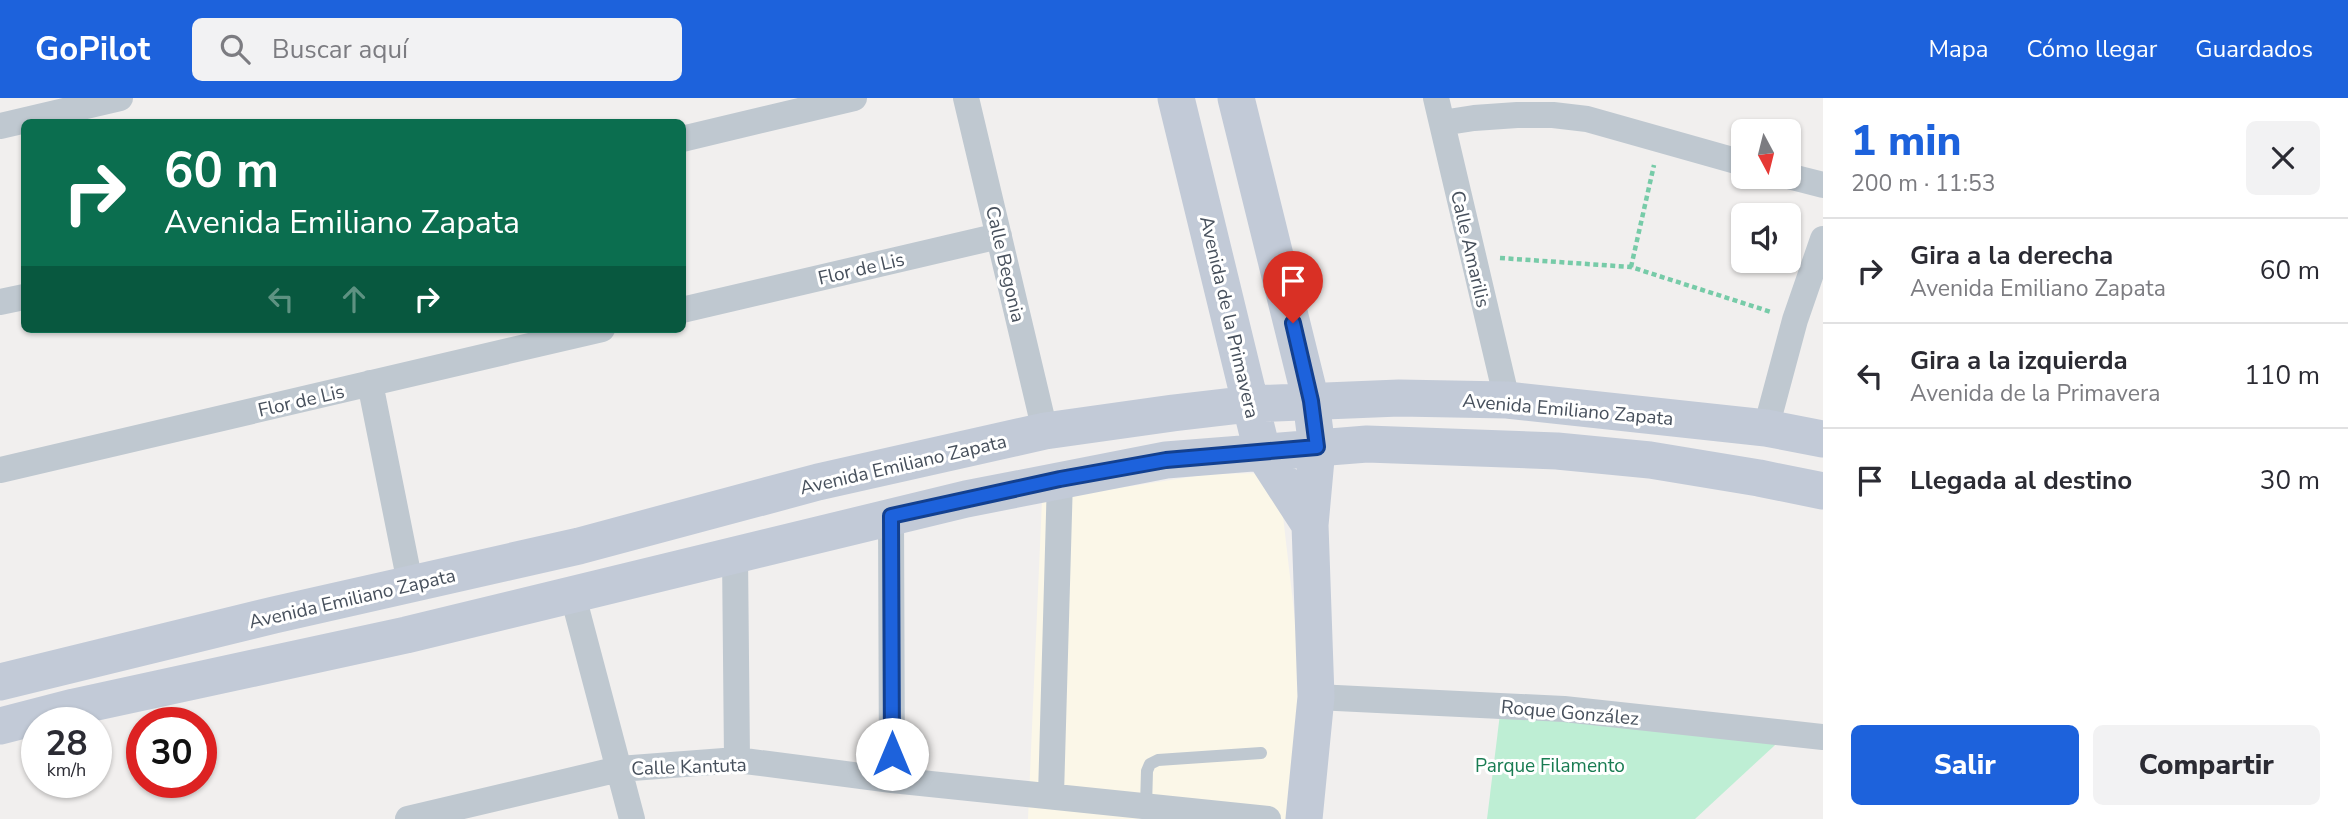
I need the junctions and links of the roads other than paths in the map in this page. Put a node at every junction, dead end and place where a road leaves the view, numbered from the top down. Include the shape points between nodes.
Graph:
1 (120, 98) edge
2 (853, 98) edge
3 (966, 98) edge
4 (1176, 98) edge
5 (1237, 98) edge
6 (1438, 111) edge
7 (30, 119) edge
8 (21, 121) edge
9 (0, 126) edge
10 (686, 138) edge
11 (1731, 160) edge
12 (1801, 179) edge
13 (1823, 185) edge
14 (999, 236) junction
15 (1823, 239) edge
16 (21, 298) edge
17 (0, 303) edge
18 (686, 309) edge
19 (585, 333) edge
20 (370, 383) junction
21 (1507, 400) junction
22 (1311, 401) junction
23 (1250, 404) junction
24 (1766, 428) junction
25 (1045, 431) junction
26 (1823, 439) edge
27 (1317, 447) junction
28 (1262, 451) junction
29 (0, 470) edge
30 (1060, 479) junction
31 (1823, 491) edge
32 (891, 516) junction
33 (1310, 525) junction
34 (734, 555) junction
35 (410, 583) junction
36 (573, 596) junction
37 (0, 682) edge
38 (1316, 697) junction
39 (0, 726) edge
40 (1823, 737) edge
41 (1261, 753) dead end
42 (737, 760) junction
43 (619, 769) junction
44 (892, 780) junction
45 (1051, 795) junction
46 (1146, 806) junction
47 (408, 819) edge
48 (632, 819) edge
49 (1268, 819) edge
50 (1304, 819) edge

1 - 7 street
2 - 10 street
3 - 14 street, Calle Begonia
4 - 23 street, Avenida de la Primavera
5 - 22 street
6 - 11 street via 1474,118 1553,115 1587,119
6 - 21 street, Calle Amarilis
8 - 9 street
12 - 13 street
14 - 18 street, Flor de Lis
14 - 25 street, Calle Begonia
15 - 24 street
16 - 17 street
19 - 20 street, Flor de Lis
20 - 29 street, Flor de Lis
20 - 35 street
21 - 22 street, Avenida Emiliano Zapata
21 - 24 street, Avenida Emiliano Zapata
22 - 23 street, Avenida Emiliano Zapata
22 - 27 street
23 - 25 street, Avenida Emiliano Zapata
23 - 28 street, Avenida de la Primavera
24 - 26 street, Avenida Emiliano Zapata
25 - 35 street, Avenida Emiliano Zapata
27 - 28 street
27 - 31 street via 1367,444 1557,451 1650,460
27 - 33 street
28 - 30 street via 1166,460
28 - 33 street, Avenida de la Primavera
30 - 32 street
30 - 45 street
32 - 34 street
32 - 44 street
33 - 38 street
34 - 36 street
34 - 42 street
35 - 37 street, Avenida Emiliano Zapata
36 - 39 street
36 - 43 street
38 - 40 street, Roque González via 1564,709
38 - 50 street
41 - 46 lane via 1158,760 1147,771
42 - 43 street, Calle Kantuta
42 - 44 street, Calle Kantuta
43 - 47 street, Calle Kantuta
43 - 48 street
44 - 45 street, Calle Kantuta
45 - 46 street, Calle Kantuta
46 - 49 street, Calle Kantuta

